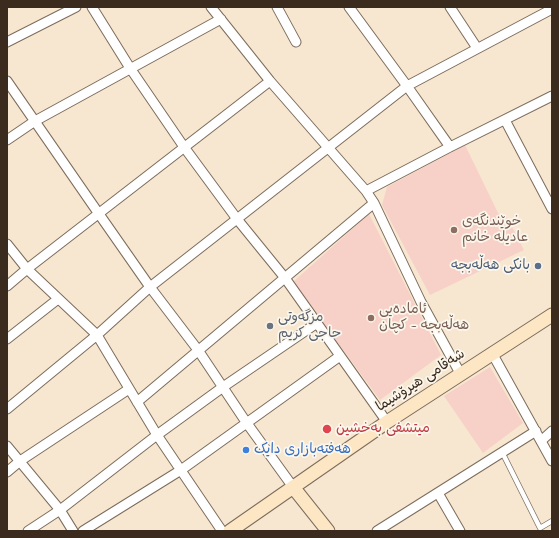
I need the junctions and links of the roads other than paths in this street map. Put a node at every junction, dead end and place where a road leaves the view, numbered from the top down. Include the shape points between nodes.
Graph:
1 (76, 7) edge
2 (92, 7) edge
3 (211, 7) edge
4 (277, 7) edge
5 (349, 7) edge
6 (450, 7) edge
7 (552, 9) edge
8 (221, 18) junction
9 (7, 42) edge
10 (296, 42) dead end
11 (477, 48) junction
12 (130, 68) junction
13 (7, 81) edge
14 (270, 81) junction
15 (407, 86) junction
16 (552, 96) edge
17 (505, 120) junction
18 (35, 121) junction
19 (7, 140) edge
20 (184, 147) junction
21 (450, 147) junction
22 (329, 148) junction
23 (366, 191) junction
24 (374, 203) junction
25 (552, 209) edge
26 (99, 214) junction
27 (237, 219) junction
28 (7, 244) edge
29 (27, 269) junction
30 (285, 278) junction
31 (7, 286) edge
32 (150, 287) junction
33 (58, 300) junction
34 (552, 315) edge
35 (317, 323) junction
36 (97, 335) junction
37 (7, 339) edge
38 (198, 350) junction
39 (492, 353) junction
40 (340, 356) junction
41 (460, 373) junction
42 (223, 387) junction
43 (129, 389) junction
44 (137, 402) junction
45 (7, 409) edge
46 (246, 422) junction
47 (386, 422) junction
48 (536, 431) junction
49 (552, 431) edge
50 (156, 435) junction
51 (541, 441) junction
52 (7, 446) edge
53 (502, 452) junction
54 (20, 461) junction
55 (552, 461) edge
56 (181, 470) junction
57 (7, 472) edge
58 (293, 487) junction
59 (438, 493) junction
60 (60, 510) junction
61 (552, 521) edge
62 (28, 531) edge
63 (73, 531) edge
64 (83, 531) edge
65 (222, 531) edge
66 (230, 531) edge
67 (328, 531) edge
68 (377, 531) edge
69 (460, 531) edge

1 - 9 street
2 - 12 street
3 - 8 street
4 - 10 street
5 - 15 street
6 - 11 street
7 - 11 street
8 - 12 street
8 - 14 street
11 - 15 street
12 - 18 street
12 - 20 street
13 - 18 street
14 - 20 street
14 - 22 street
15 - 21 street
15 - 22 street
16 - 17 street
17 - 21 street
17 - 25 street
18 - 19 street
18 - 26 street
20 - 26 street
20 - 27 street
21 - 23 street
22 - 23 street
22 - 27 street
23 - 24 street
24 - 30 street
24 - 41 street via 421,302
26 - 29 street
26 - 32 street
27 - 30 street
27 - 32 street
28 - 29 street
29 - 31 street
29 - 33 street
30 - 35 street
30 - 38 street
32 - 36 street
32 - 38 street
33 - 36 street
33 - 37 street
34 - 39 main road, شەقامی هیرۆشیما
35 - 40 street
35 - 42 street
36 - 43 street
36 - 45 street
38 - 42 street
38 - 44 street
39 - 41 main road, شەقامی هیرۆشیما
39 - 48 street
40 - 46 street
40 - 47 street
41 - 47 main road, شەقامی هیرۆشیما
42 - 46 street
42 - 50 street
43 - 44 street
43 - 54 street
44 - 50 street
46 - 56 street
46 - 58 street
47 - 58 main road, شەقامی هیرۆشیما
48 - 51 street
48 - 53 street
49 - 51 street
50 - 56 street
50 - 60 street
51 - 55 street
52 - 54 street
53 - 59 street
53 - 61 lane via 540,528
54 - 57 street
54 - 60 street
56 - 64 street
56 - 65 street
58 - 66 main road, شەقامی هیرۆشیما
58 - 67 main road
59 - 68 street
59 - 69 street
60 - 62 street
60 - 63 street

